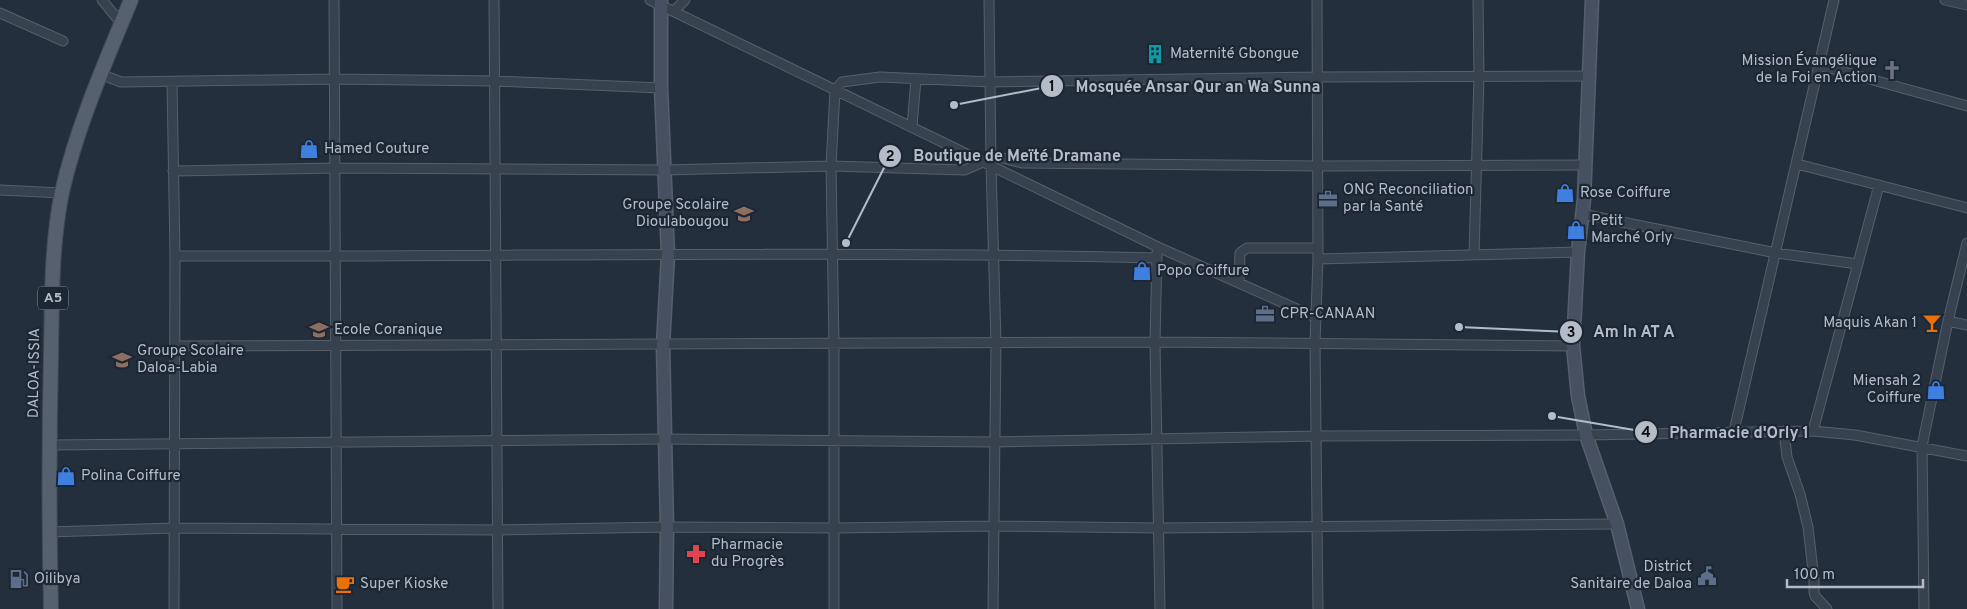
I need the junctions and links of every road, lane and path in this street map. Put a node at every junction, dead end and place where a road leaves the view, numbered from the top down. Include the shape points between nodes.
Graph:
1 (102, 0) edge
2 (131, 0) edge
3 (334, 0) edge
4 (494, 0) edge
5 (685, 0) edge
6 (989, 0) edge
7 (1317, 0) edge
8 (1478, 0) edge
9 (1592, 0) edge
10 (1834, 0) edge
11 (1945, 0) edge
12 (658, 2) edge
13 (1967, 6) edge
14 (674, 11) junction
15 (0, 13) edge
16 (122, 23) junction
17 (64, 42) dead end
18 (1820, 66) junction
19 (100, 74) junction
20 (1479, 76) junction
21 (1589, 76) junction
22 (1317, 77) junction
23 (335, 79) junction
24 (916, 79) junction
25 (494, 80) junction
26 (172, 82) junction
27 (991, 82) junction
28 (661, 88) junction
29 (835, 90) junction
30 (1967, 106) edge
31 (912, 126) junction
32 (991, 155) junction
33 (987, 163) junction
34 (1797, 164) junction
35 (1477, 165) junction
36 (1585, 165) junction
37 (831, 166) junction
38 (1318, 166) junction
39 (336, 168) junction
40 (495, 168) junction
41 (665, 170) junction
42 (173, 171) junction
43 (1879, 185) junction
44 (0, 190) edge
45 (62, 193) junction
46 (1967, 208) edge
47 (1582, 214) junction
48 (1967, 243) edge
49 (1158, 247) junction
50 (1318, 248) junction
51 (1578, 252) junction
52 (1776, 253) junction
53 (832, 254) junction
54 (994, 254) junction
55 (668, 255) junction
56 (1474, 255) junction
57 (175, 256) junction
58 (336, 256) junction
59 (496, 256) junction
60 (1157, 258) junction
61 (1318, 258) junction
62 (1858, 264) junction
63 (1239, 283) junction
64 (1315, 317) junction
65 (1948, 321) junction
66 (1967, 325) edge
67 (1155, 342) junction
68 (1315, 343) junction
69 (834, 344) junction
70 (996, 344) junction
71 (336, 345) junction
72 (662, 345) junction
73 (175, 346) junction
74 (496, 346) junction
75 (1573, 346) junction
76 (1784, 431) junction
77 (1813, 431) junction
78 (1734, 432) junction
79 (1317, 436) junction
80 (1586, 436) junction
81 (1157, 438) junction
82 (664, 439) junction
83 (833, 439) junction
84 (497, 441) junction
85 (337, 442) junction
86 (994, 442) junction
87 (174, 444) junction
88 (49, 445) junction
89 (1922, 446) junction
90 (1967, 456) edge
91 (1617, 524) junction
92 (993, 526) junction
93 (1318, 526) junction
94 (667, 527) junction
95 (174, 528) junction
96 (336, 528) junction
97 (833, 528) junction
98 (1160, 528) junction
99 (497, 530) junction
100 (49, 532) junction
101 (51, 609) edge
102 (174, 609) edge
103 (337, 609) edge
104 (498, 609) edge
105 (666, 609) edge
106 (834, 609) edge
107 (993, 609) edge
108 (1160, 609) edge
109 (1318, 609) edge
110 (1638, 609) edge
111 (1828, 609) edge
112 (1924, 609) edge

1 - 16 street
2 - 16 main road, DALOA-ISSIA / A5
3 - 23 street
4 - 25 street
5 - 14 street
6 - 27 street
7 - 22 street
8 - 20 street
9 - 21 street
10 - 18 street
11 - 13 street
12 - 14 street
12 - 28 street
14 - 29 street
15 - 17 street
16 - 19 main road, DALOA-ISSIA / A5
18 - 30 street
18 - 34 street
19 - 26 street via 121,82
19 - 45 main road, DALOA-ISSIA / A5 via 79,131
20 - 21 street
20 - 22 street
20 - 35 street
21 - 36 street
22 - 27 street
22 - 38 street
23 - 25 street
23 - 26 street
23 - 39 street
24 - 27 street
24 - 29 street via 880,77 854,80 842,82
24 - 31 street
25 - 28 street
25 - 40 street
26 - 42 street
27 - 32 street
28 - 41 street
29 - 31 street
29 - 37 street
31 - 33 street
32 - 33 street
32 - 38 street via 1022,162
33 - 37 street via 965,170
33 - 49 street
33 - 54 street
34 - 43 street
34 - 52 street
35 - 36 street
35 - 38 street
35 - 56 street
36 - 47 street
37 - 41 street
37 - 53 street
38 - 50 street
39 - 40 street
39 - 42 street
39 - 58 street
40 - 41 street
40 - 59 street
41 - 55 street
42 - 57 street
43 - 46 street
43 - 62 street
44 - 45 street
45 - 88 main road, DALOA-ISSIA / A5 via 54,275
47 - 51 street
47 - 52 street
48 - 65 street
49 - 60 street
49 - 63 street
50 - 61 street
50 - 63 street via 1247,248 1240,253
51 - 56 street
51 - 75 street
52 - 62 street
52 - 78 street
53 - 54 street
53 - 55 street
53 - 69 street
54 - 60 street
54 - 70 street
55 - 59 street
55 - 72 street
56 - 61 street
57 - 58 street
57 - 73 street
58 - 59 street
58 - 71 street
59 - 74 street
60 - 67 street
61 - 64 street
62 - 77 street
63 - 64 street
64 - 68 street
65 - 66 street
65 - 89 street
67 - 68 street
67 - 70 street
67 - 81 street
68 - 75 street
68 - 79 street
69 - 70 street
69 - 72 street
69 - 83 street
70 - 86 street
71 - 73 street
71 - 74 street
71 - 85 street
72 - 74 street
72 - 82 street
73 - 87 street
74 - 84 street
75 - 80 street
76 - 77 street
76 - 78 street
76 - 111 street via 1787,457 1808,527 1814,592
77 - 89 street
78 - 80 street
79 - 80 street
79 - 81 street
79 - 93 street
80 - 91 street
81 - 86 street
81 - 98 street
82 - 83 street
82 - 84 street
82 - 94 street
83 - 86 street
83 - 97 street
84 - 85 street
84 - 99 street
85 - 87 street
85 - 96 street
86 - 92 street
87 - 88 street
87 - 95 street
88 - 100 main road, DALOA-ISSIA / A5
89 - 90 street
89 - 112 street
91 - 93 street
91 - 110 street
92 - 97 street
92 - 98 street
92 - 107 street
93 - 98 street
93 - 109 street
94 - 97 street
94 - 99 street
94 - 105 street
95 - 96 street
95 - 100 street
95 - 102 street
96 - 99 street
96 - 103 street
97 - 106 street
98 - 108 street
99 - 104 street
100 - 101 main road, DALOA-ISSIA / A5

